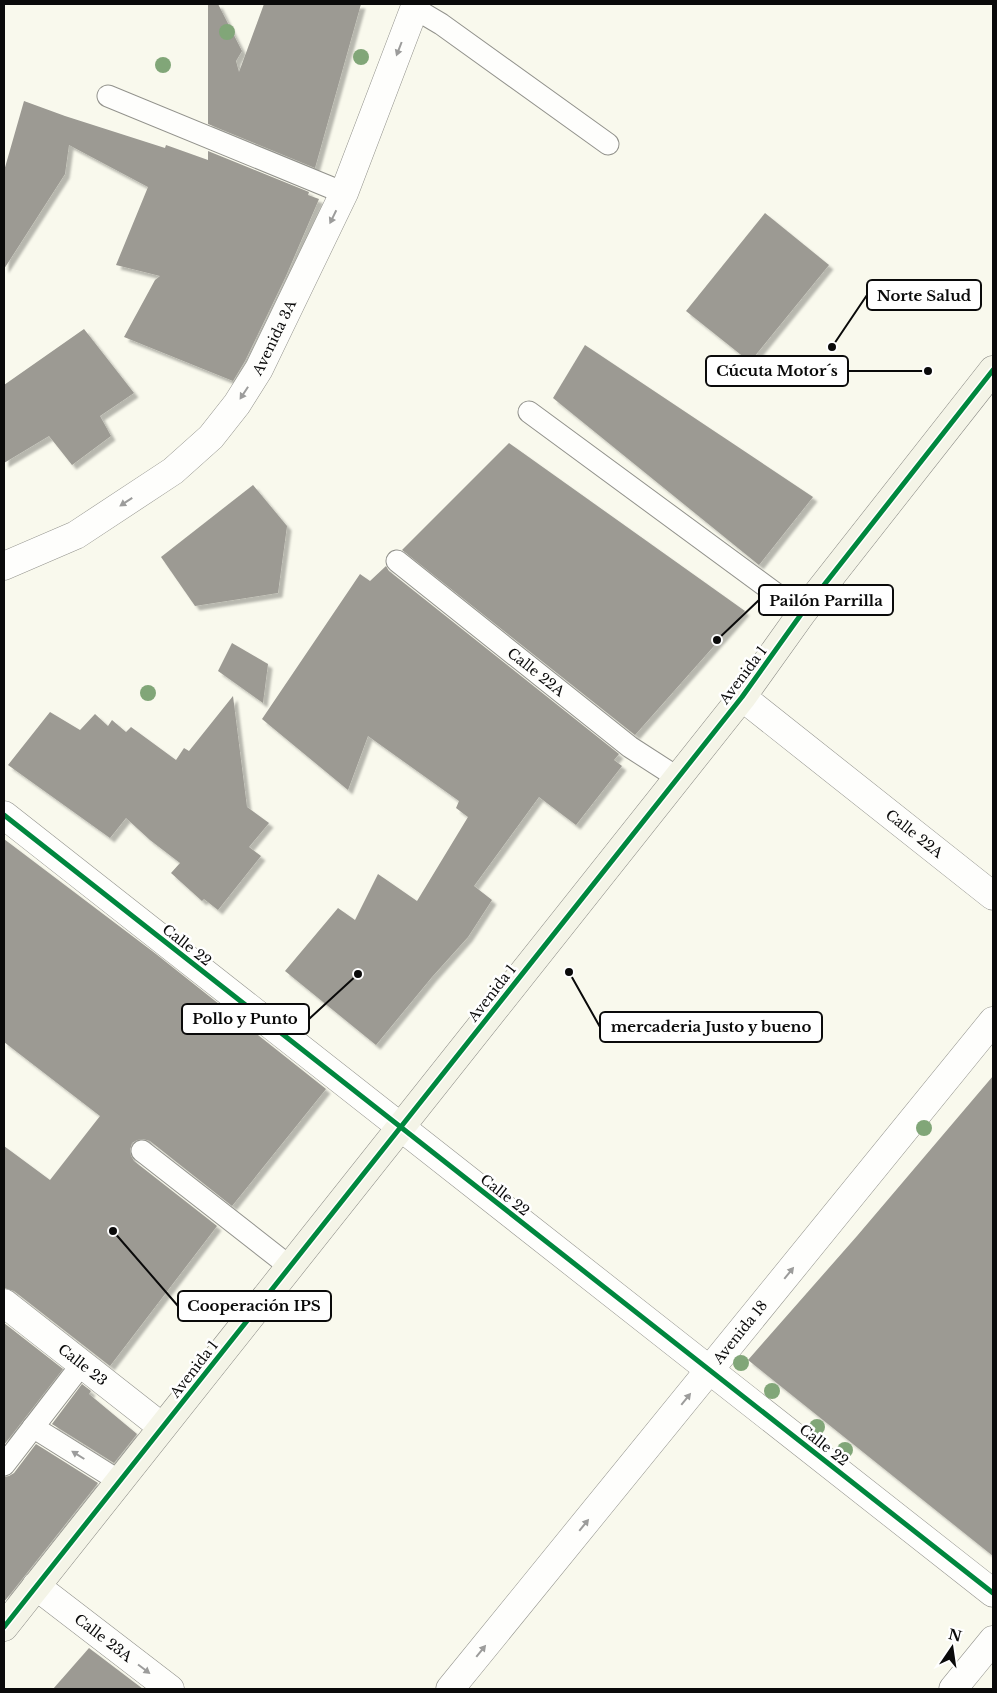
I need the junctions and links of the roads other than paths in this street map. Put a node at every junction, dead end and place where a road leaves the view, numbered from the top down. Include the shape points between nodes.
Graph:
1 (415, 6) edge
2 (108, 96) dead end
3 (608, 144) dead end
4 (344, 193) junction
5 (993, 370) edge
6 (529, 412) dead end
7 (397, 561) dead end
8 (4, 566) edge
9 (802, 613) junction
10 (742, 697) junction
11 (678, 778) junction
12 (4, 815) edge
13 (993, 896) edge
14 (993, 1021) edge
15 (400, 1126) junction
16 (142, 1151) dead end
17 (289, 1266) junction
18 (4, 1303) edge
19 (82, 1364) junction
20 (710, 1370) junction
21 (33, 1427) junction
22 (162, 1427) junction
23 (4, 1465) edge
24 (119, 1481) junction
25 (36, 1586) junction
26 (993, 1593) edge
27 (4, 1627) edge
28 (993, 1640) edge
29 (170, 1689) edge
30 (450, 1689) edge
31 (953, 1689) edge

1 - 3 lane
1 -> 4 street, Avenida 3A
2 - 4 lane
4 -> 8 street, Avenida 3A via 259,369 211,437 173,471 76,535
5 - 9 street, Avenida 1
6 - 9 lane
7 - 11 lane, Calle 22A via 630,747
9 - 10 street, Avenida 1
10 - 11 street, Avenida 1
10 - 13 street, Calle 22A
11 - 15 street, Avenida 1
12 - 15 street, Calle 22
20 -> 14 street, Avenida 18
15 - 17 street, Avenida 1
15 - 20 street, Calle 22
16 - 17 lane
17 - 22 street, Avenida 1
18 - 19 street, Calle 23
19 - 21 lane
19 - 22 street, Calle 23
20 - 26 street, Calle 22
30 -> 20 street, Avenida 18
21 - 23 lane
24 -> 21 lane
22 - 24 street, Avenida 1
24 - 25 street, Avenida 1
25 - 27 street, Avenida 1
25 -> 29 street, Calle 23A
28 - 31 street

